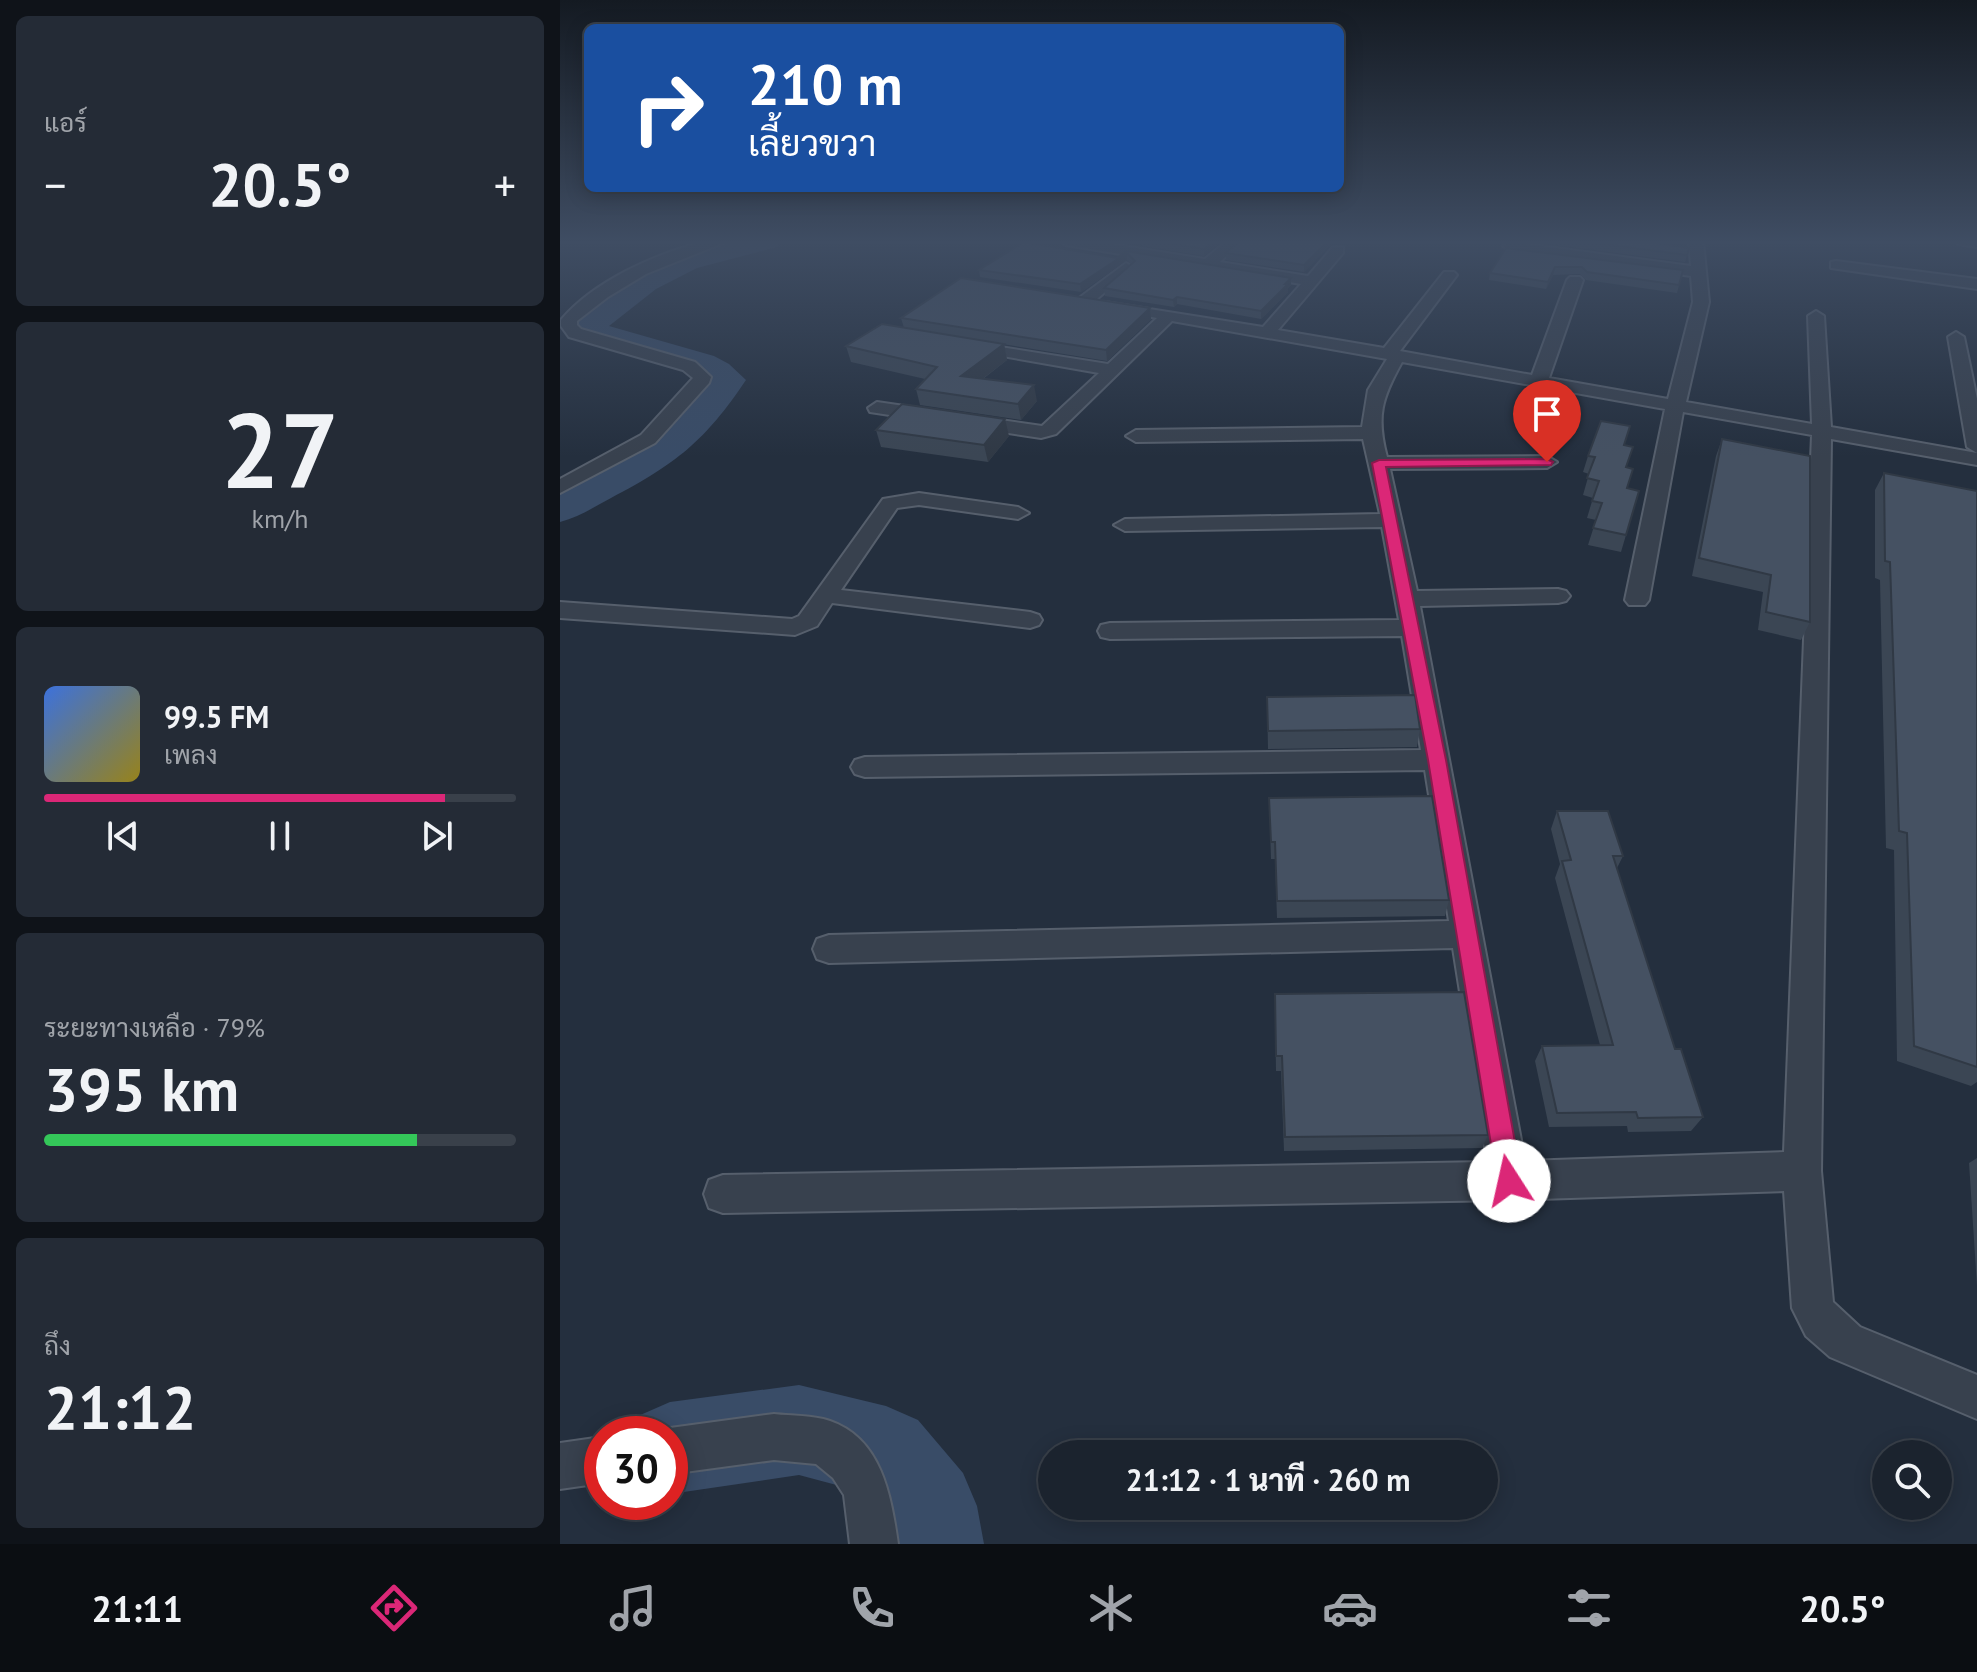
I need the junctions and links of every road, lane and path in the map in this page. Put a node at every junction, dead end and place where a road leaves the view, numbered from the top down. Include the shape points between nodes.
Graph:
1 (579, 313) edge
2 (1157, 313) edge
3 (1284, 313) edge
4 (1422, 313) edge
5 (1563, 313) edge
6 (1698, 313) edge
7 (1169, 315) junction
8 (1816, 316) dead end
9 (1268, 331) junction
10 (1956, 337) dead end
11 (955, 343) edge
12 (1393, 355) junction
13 (1113, 370) junction
14 (1539, 381) junction
15 (1675, 407) junction
16 (877, 408) dead end
17 (1822, 432) junction
18 (1371, 433) junction
19 (1136, 436) dead end
20 (1977, 447) edge
21 (1977, 459) edge
22 (1547, 462) dead end
23 (1379, 463) junction
24 (560, 487) edge
25 (1018, 513) dead end
26 (1392, 520) junction
27 (1125, 525) dead end
28 (825, 595) junction
29 (1558, 596) dead end
30 (1405, 599) junction
31 (1637, 600) dead end
32 (560, 610) edge
33 (1030, 620) dead end
34 (1412, 628) junction
35 (1110, 631) dead end
36 (1437, 760) junction
37 (865, 767) dead end
38 (1467, 934) junction
39 (829, 949) dead end
40 (1802, 1171) junction
41 (1509, 1181) junction
42 (723, 1194) dead end
43 (1977, 1397) edge
44 (688, 1449) edge
45 (584, 1463) edge
46 (560, 1466) edge
47 (874, 1544) edge

1 - 24 street via 569,320 575,333 689,366 702,377 648,439
2 - 7 street
3 - 9 street
4 - 12 street
5 - 14 street
6 - 15 street
7 - 9 street
7 - 13 street
8 - 17 street
9 - 12 street
10 - 20 street
11 - 13 street
12 - 14 street
12 - 18 street via 1377,390
13 - 16 street via 1055,427 1041,432
14 - 15 street
15 - 17 street
15 - 31 street
17 - 21 street
17 - 40 street
18 - 19 street
18 - 23 street
22 - 23 street
23 - 26 street
25 - 28 street via 919,499 890,503
26 - 27 street
26 - 30 street
28 - 32 street via 808,621 783,628
28 - 33 street
29 - 30 street
30 - 34 street
34 - 35 street
34 - 36 street
36 - 37 street
36 - 38 street
38 - 39 street
38 - 41 street
40 - 41 street
40 - 43 street via 1813,1308 1821,1321 1845,1342
41 - 42 street
44 - 47 street via 774,1437 826,1442 849,1462 866,1488
45 - 46 street

